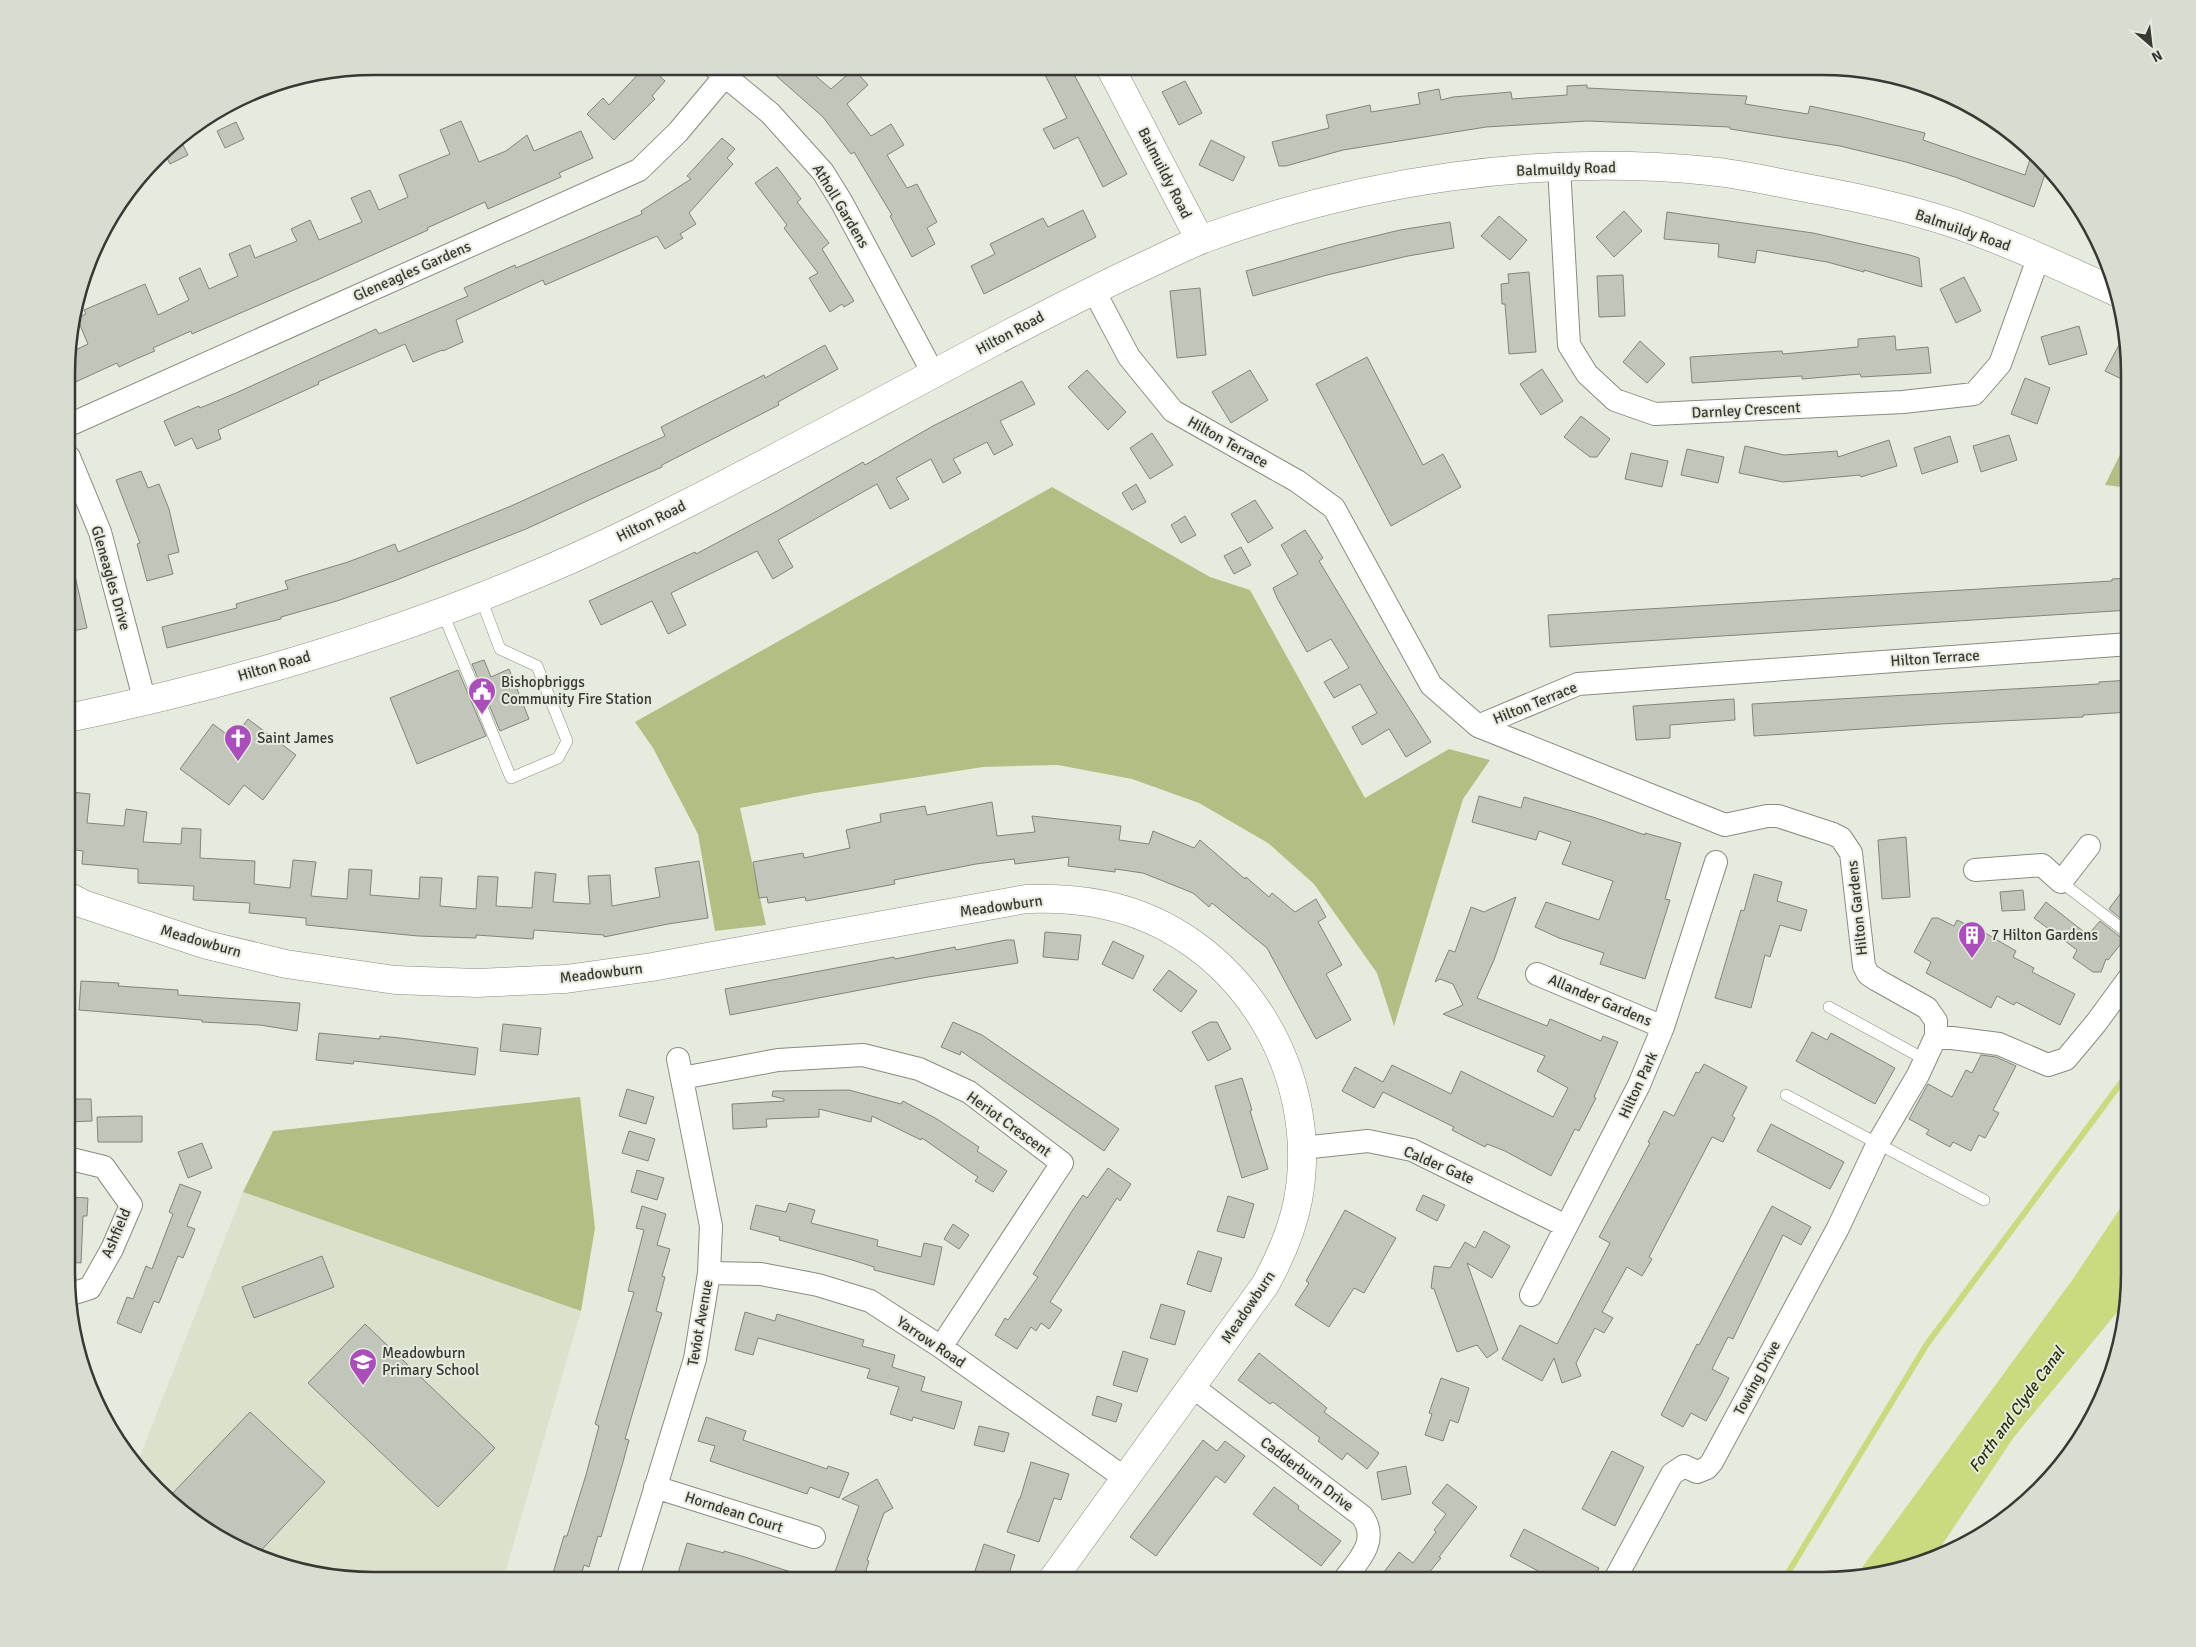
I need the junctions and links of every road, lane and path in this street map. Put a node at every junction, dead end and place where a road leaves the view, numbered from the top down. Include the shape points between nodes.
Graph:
1 (716, 75) edge
2 (724, 75) edge
3 (1114, 75) edge
4 (1559, 167) junction
5 (1200, 240) junction
6 (2039, 256) junction
7 (2108, 288) edge
8 (1093, 289) junction
9 (933, 373) junction
10 (75, 422) edge
11 (75, 472) edge
12 (480, 596) junction
13 (442, 611) junction
14 (2121, 645) edge
15 (145, 702) junction
16 (75, 717) edge
17 (1478, 726) junction
18 (1725, 825) junction
19 (2089, 846) dead end
20 (1975, 870) dead end
21 (2061, 882) junction
22 (75, 900) edge
23 (2121, 928) edge
24 (1537, 974) dead end
25 (2121, 989) edge
26 (1829, 1007) dead end
27 (1663, 1027) junction
28 (1936, 1036) junction
29 (1926, 1060) junction
30 (680, 1069) joint
31 (1786, 1095) dead end
32 (1878, 1143) junction
33 (1302, 1148) junction
34 (75, 1160) edge
35 (1984, 1200) dead end
36 (1566, 1226) junction
37 (709, 1273) junction
38 (76, 1292) edge
39 (1531, 1295) dead end
40 (941, 1347) junction
41 (1193, 1387) junction
42 (1126, 1479) junction
43 (654, 1487) junction
44 (814, 1537) dead end
45 (629, 1572) edge
46 (1058, 1572) edge
47 (1348, 1572) edge
48 (1619, 1572) edge

1 - 10 street, Gleneagles Gardens via 678,132 639,170
2 - 9 street, Atholl Gardens via 770,113 824,172
3 - 5 street, Balmuildy Road
4 - 5 street, Balmuildy Road via 1469,174 1377,189 1287,211
4 - 6 street, Balmuildy Road via 1712,171 1852,196 1952,223
4 - 6 street, Darnley Crescent via 1569,345 1587,374 1615,400 1655,414 1903,402 1974,394 2000,364
5 - 8 street, Hilton Road
6 - 7 street, Balmuildy Road
8 - 9 street, Hilton Road
8 - 17 street, Hilton Terrace via 1129,357 1173,411 1297,481 1334,508 1431,685
9 - 12 street, Hilton Road via 646,524
11 - 15 street, Gleneagles Drive via 100,532
12 - 13 street, Hilton Road
12 - 13 lane via 500,649 537,666 567,741 558,758 511,778
13 - 15 street, Hilton Road via 296,661
14 - 17 street, Hilton Terrace via 1578,684
15 - 16 street, Hilton Road
17 - 18 street
18 - 27 street, Hilton Park
18 - 28 street, Hilton Gardens via 1778,816 1841,838 1851,854 1864,966 1868,974 1877,980 1927,1008 1936,1021
19 - 21 street
20 - 21 street via 2042,865
21 - 23 lane
22 - 33 street, Meadowburn via 207,945 286,964 395,980 477,983 566,978 652,967 1026,899 1080,900 1107,905 1158,923 1181,936 1204,951 1244,991 1266,1022 1287,1065 1297,1101
24 - 27 street, Allander Gardens
25 - 28 street via 2066,1059 2048,1064 1999,1044
26 - 29 lane
27 - 36 street, Hilton Park via 1639,1085
28 - 29 street, Towing Drive
29 - 32 street, Towing Drive
30 - 37 street, Teviot Avenue via 711,1226
30 - 40 street, Heriot Crescent via 863,1055 919,1069 969,1092 1062,1163
31 - 32 lane
32 - 35 lane
32 - 48 street, Towing Drive via 1838,1228 1712,1462 1697,1472 1684,1466 1672,1474
33 - 36 street, Calder Gate via 1368,1141 1412,1150
33 - 41 street, Meadowburn via 1298,1200 1279,1259 1261,1291
34 - 38 street, Ashfield via 104,1166 131,1205 90,1288
36 - 39 street, Hilton Park
37 - 40 street, Yarrow Road via 761,1274 818,1285 870,1301
37 - 43 street, Teviot Avenue via 695,1359
40 - 42 street, Yarrow Road
41 - 42 street, Meadowburn
41 - 47 street, Cadderburn Drive via 1362,1516 1369,1530 1368,1543
42 - 46 street, Meadowburn
43 - 44 street, Horndean Court
43 - 45 street, Teviot Avenue

